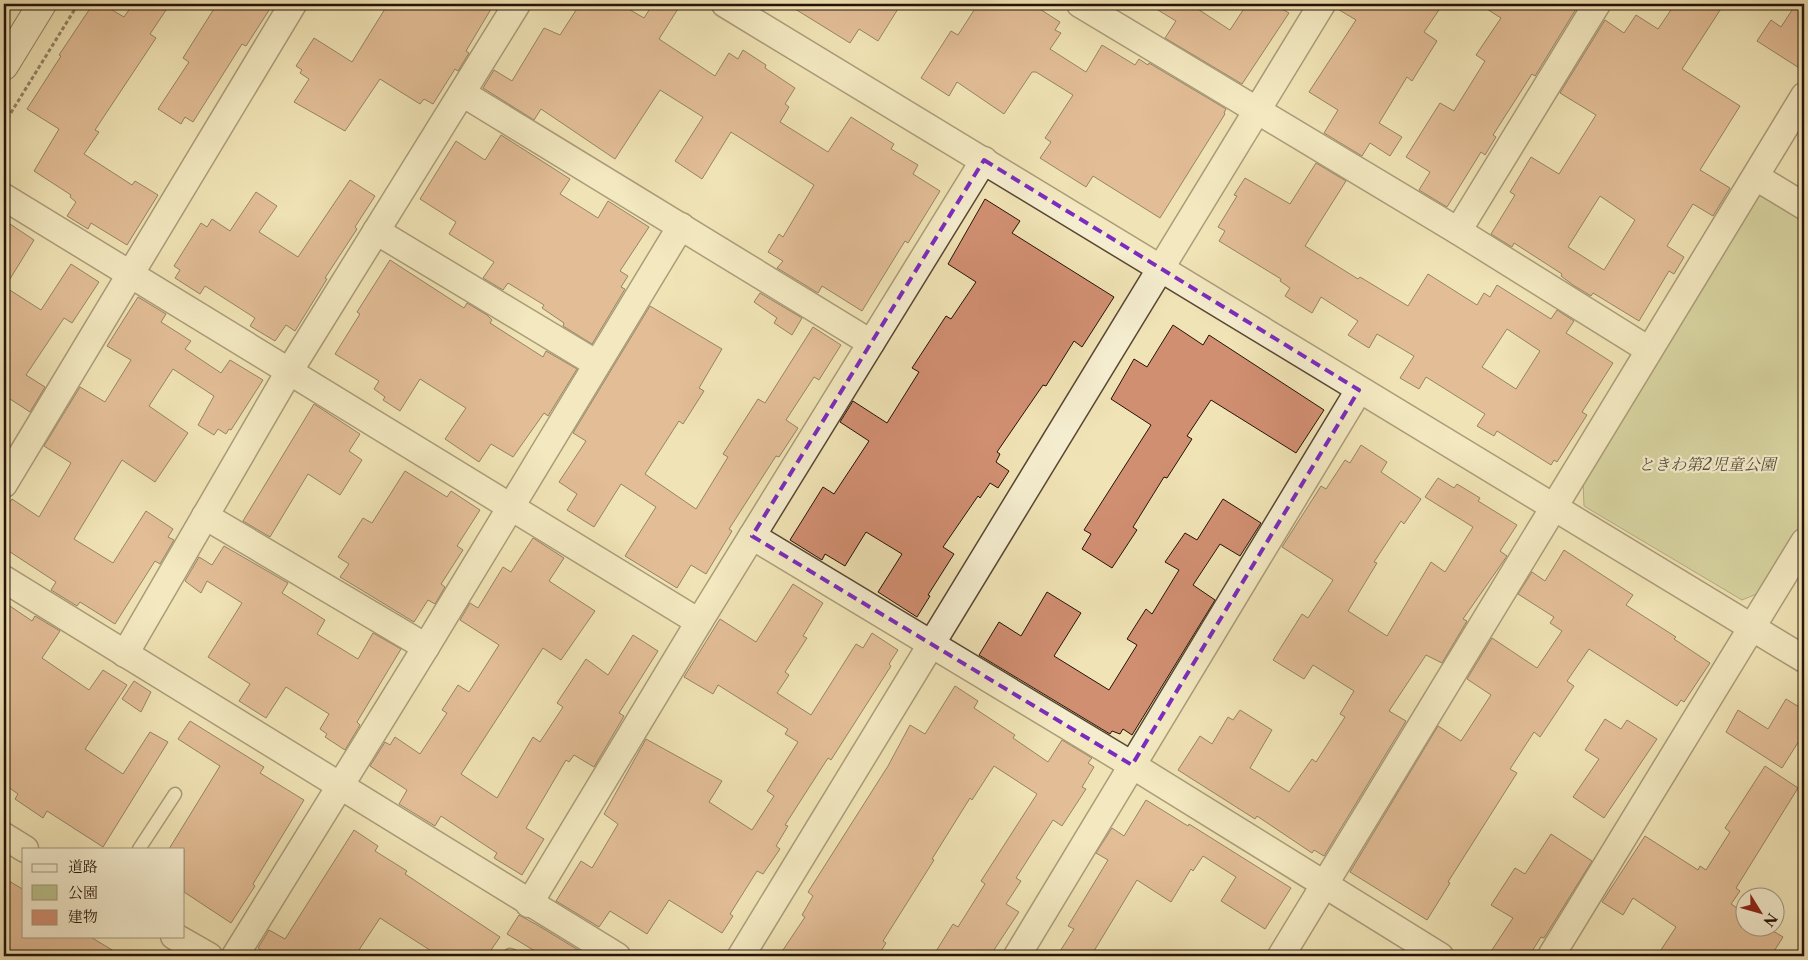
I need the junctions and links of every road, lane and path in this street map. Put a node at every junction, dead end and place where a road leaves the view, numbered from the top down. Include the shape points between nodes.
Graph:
1 (42, 4) edge
2 (78, 4) edge
3 (293, 4) edge
4 (517, 4) edge
5 (725, 4) edge
6 (1080, 4) edge
7 (1322, 4) edge
8 (1597, 4) edge
9 (762, 13) edge
10 (4, 66) edge
11 (462, 93) junction
12 (1804, 96) edge
13 (1256, 110) junction
14 (4, 124) edge
15 (984, 160) junction
16 (1756, 177) junction
17 (4, 197) edge
18 (1804, 206) edge
19 (680, 226) junction
20 (1458, 231) junction
21 (376, 232) junction
22 (1160, 268) junction
23 (128, 275) junction
24 (872, 343) junction
25 (1649, 350) junction
26 (597, 364) junction
27 (290, 370) junction
28 (1358, 390) junction
29 (4, 484) edge
30 (1553, 506) junction
31 (511, 508) junction
32 (205, 516) junction
33 (752, 536) junction
34 (1804, 542) edge
35 (4, 579) edge
36 (699, 622) junction
37 (1752, 626) junction
38 (931, 644) junction
39 (426, 647) junction
40 (125, 654) junction
41 (1804, 659) edge
42 (1132, 765) junction
43 (341, 787) junction
44 (175, 794) dead end
45 (4, 836) edge
46 (23, 848) edge
47 (140, 848) edge
48 (1324, 886) junction
49 (529, 904) junction
50 (178, 938) edge
51 (209, 956) edge
52 (235, 956) edge
53 (617, 956) edge
54 (741, 956) edge
55 (1017, 956) edge
56 (1281, 956) edge
57 (1440, 956) edge
58 (1551, 956) edge

1 - 10 street
2 - 14 path
3 - 23 street
4 - 11 street
5 - 9 street
6 - 13 street
7 - 13 street
8 - 20 street
9 - 15 street
11 - 19 street
11 - 21 street
12 - 16 street
13 - 20 street
13 - 22 street
15 - 22 street
15 - 24 street
16 - 18 street
16 - 25 street
17 - 23 street
19 - 24 street
19 - 26 street
20 - 25 street
21 - 26 street
21 - 27 street
22 - 28 street
22 - 38 street
23 - 27 street
23 - 29 street
24 - 33 street
25 - 30 street
26 - 31 street
27 - 31 street
27 - 32 street
28 - 30 street
28 - 42 street
30 - 37 street
30 - 48 street
31 - 36 street
31 - 39 street
32 - 39 street
32 - 40 street
33 - 36 street
33 - 38 street
34 - 37 street
35 - 40 street
36 - 49 street
37 - 41 street
37 - 58 street
38 - 42 street
38 - 54 street
39 - 43 street
40 - 43 street
42 - 48 street
42 - 55 street
43 - 49 street
43 - 52 street
44 - 47 lane
45 - 46 street
48 - 56 street
48 - 57 street
49 - 53 street
50 - 51 street

